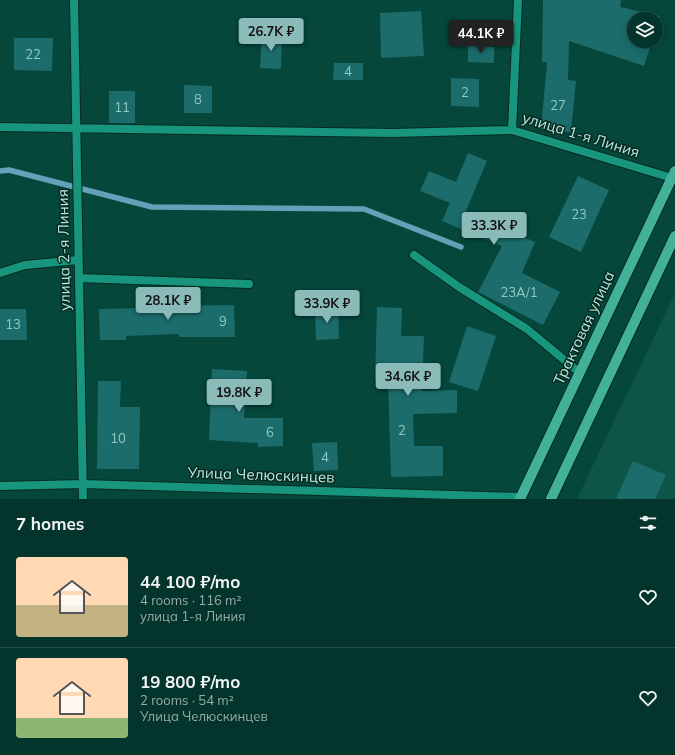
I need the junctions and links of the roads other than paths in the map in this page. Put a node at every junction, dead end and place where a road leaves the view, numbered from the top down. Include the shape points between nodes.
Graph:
1 (74, 0) edge
2 (518, 0) edge
3 (0, 127) edge
4 (76, 128) junction
5 (512, 130) junction
6 (673, 174) edge
7 (675, 236) edge
8 (414, 254) dead end
9 (78, 260) junction
10 (0, 273) edge
11 (79, 278) junction
12 (249, 284) dead end
13 (580, 373) junction
14 (83, 484) junction
15 (0, 486) edge
16 (521, 498) edge
17 (83, 499) edge
18 (551, 499) edge

1 - 4 street, улица 2-я Линия
2 - 5 street, улица 1-я Линия
3 - 4 street
4 - 5 street via 393,133
4 - 9 street, улица 2-я Линия
5 - 6 street, улица 1-я Линия
6 - 13 main road, Трактовая улица
7 - 18 main road
8 - 13 street via 459,287 527,329
9 - 10 street via 25,265
9 - 11 street, улица 2-я Линия
11 - 12 street
11 - 14 street, улица 2-я Линия
13 - 16 main road, Трактовая улица
14 - 15 street, Улица Челюскинцев
14 - 16 street, Улица Челюскинцев
14 - 17 street, улица 2-я Линия

